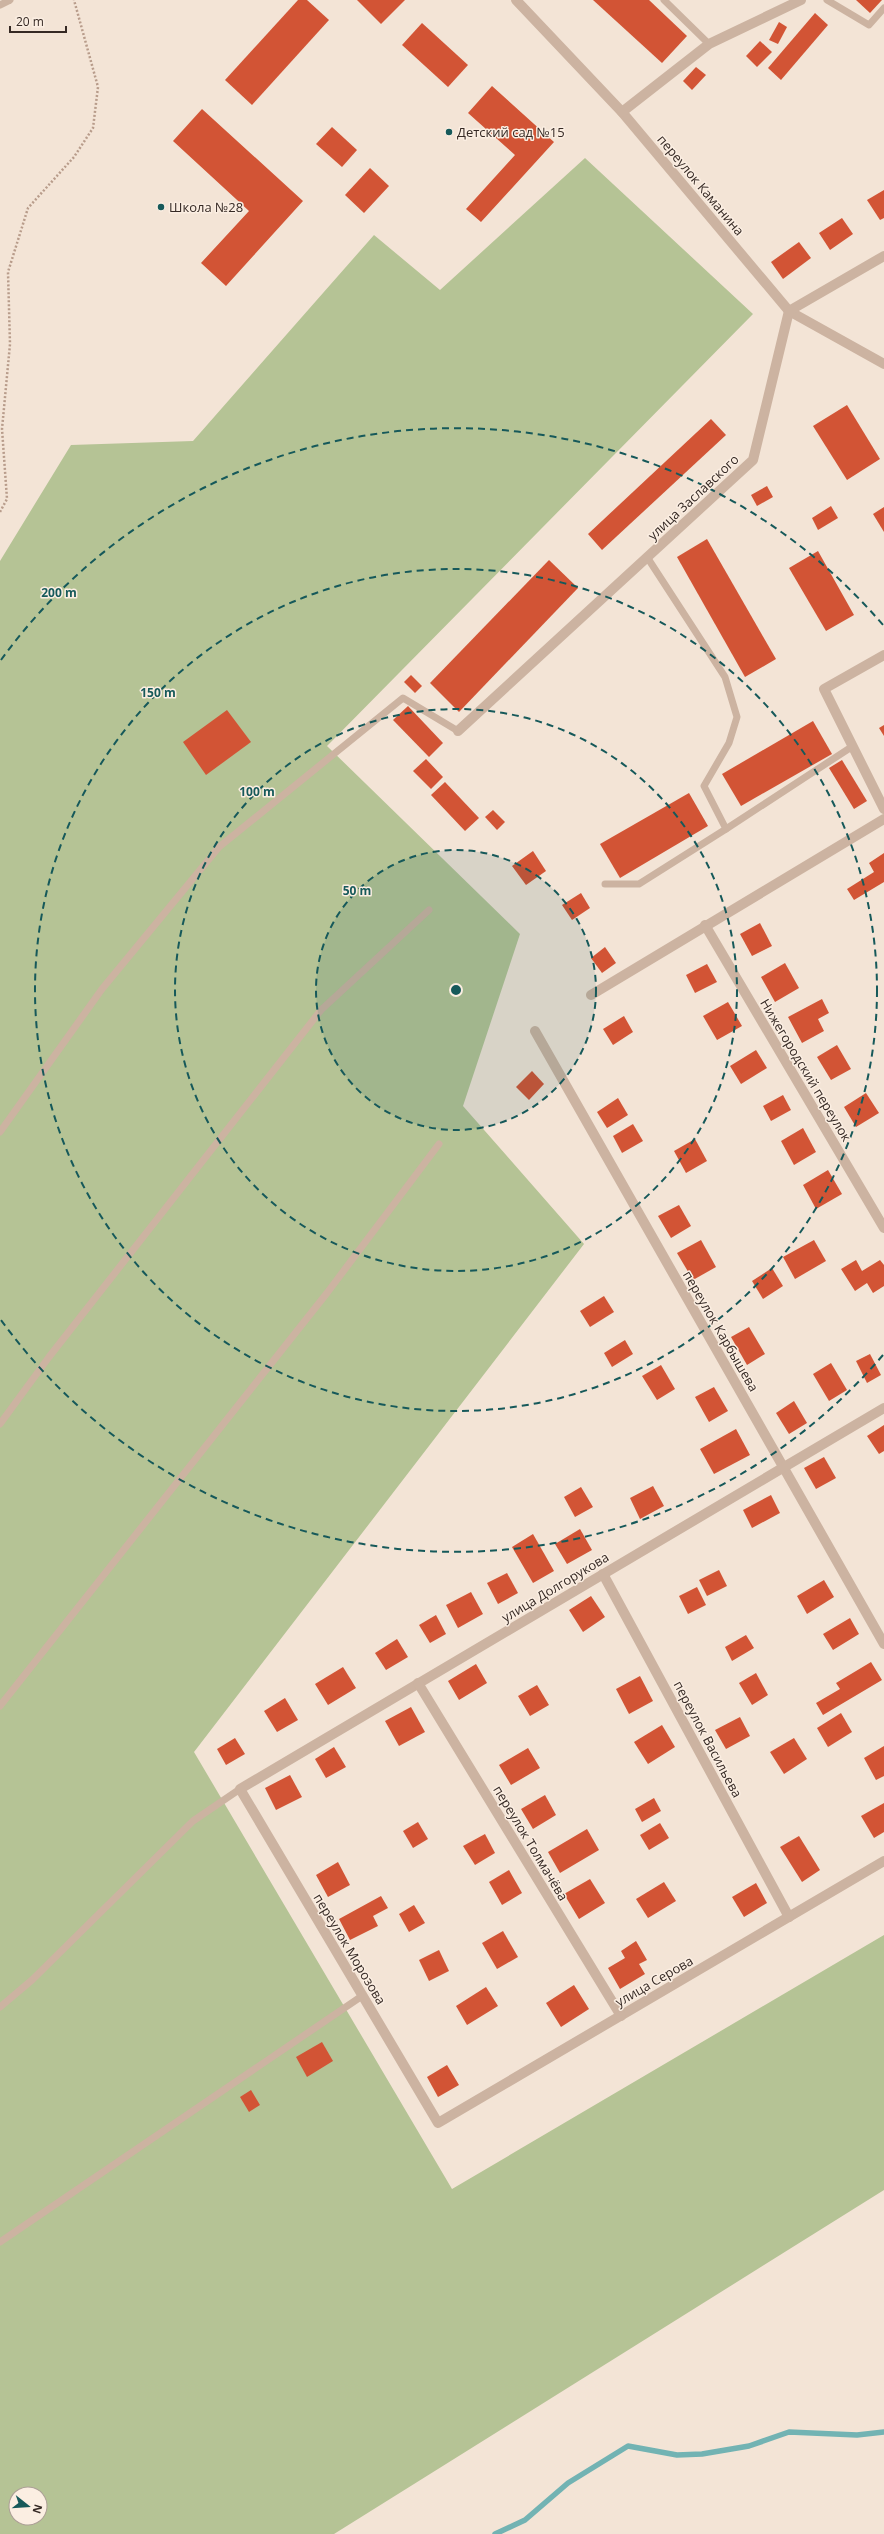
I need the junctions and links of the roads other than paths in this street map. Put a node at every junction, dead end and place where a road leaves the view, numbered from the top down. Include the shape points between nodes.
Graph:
1 (10, 0) edge
2 (516, 0) edge
3 (664, 0) edge
4 (801, 0) edge
5 (827, 0) edge
6 (0, 5) edge
7 (884, 8) edge
8 (709, 44) junction
9 (622, 112) junction
10 (884, 256) edge
11 (789, 310) junction
12 (884, 364) edge
13 (647, 557) junction
14 (884, 655) edge
15 (458, 731) joint
16 (853, 746) junction
17 (884, 809) edge
18 (884, 819) edge
19 (726, 829) junction
20 (605, 884) dead end
21 (429, 910) dead end
22 (705, 925) junction
23 (591, 995) dead end
24 (536, 1031) dead end
25 (0, 1132) edge
26 (439, 1144) dead end
27 (884, 1228) edge
28 (884, 1408) edge
29 (0, 1424) edge
30 (784, 1467) junction
31 (603, 1574) junction
32 (884, 1644) edge
33 (418, 1683) junction
34 (0, 1706) edge
35 (240, 1789) junction
36 (884, 1861) edge
37 (789, 1917) junction
38 (362, 1996) junction
39 (0, 2007) edge
40 (621, 2016) junction
41 (438, 2123) joint
42 (0, 2242) edge

1 - 6 lane
2 - 9 street, переулок Каманина
3 - 8 lane
4 - 8 street
5 - 7 lane via 869,25
8 - 9 street
9 - 11 street, переулок Каманина
10 - 11 street
11 - 12 street, переулок Каманина
11 - 13 street, улица Заславского via 753,460
13 - 15 street, улица Заславского
13 - 19 lane via 725,678 737,717 729,743 704,786
14 - 16 street via 824,689
15 - 25 lane via 403,698 218,847 102,989
16 - 17 street
16 - 19 lane
18 - 22 street
19 - 20 lane via 639,884
21 - 29 lane via 321,1010 49,1357
22 - 23 street
22 - 27 street, Нижегородский переулок
24 - 30 street, переулок Карбышева
26 - 34 lane via 327,1293
28 - 30 street, улица Долгорукова
30 - 31 street, улица Долгорукова
30 - 32 street, переулок Карбышева
31 - 33 street, улица Долгорукова
31 - 37 street, переулок Васильева
33 - 35 street, улица Долгорукова
33 - 40 street, переулок Толмачёва
35 - 38 street, переулок Морозова
35 - 39 lane via 193,1820 32,1980
36 - 37 street, улица Серова
37 - 40 street, улица Серова
38 - 41 street, переулок Морозова
38 - 42 lane
40 - 41 street, улица Серова

